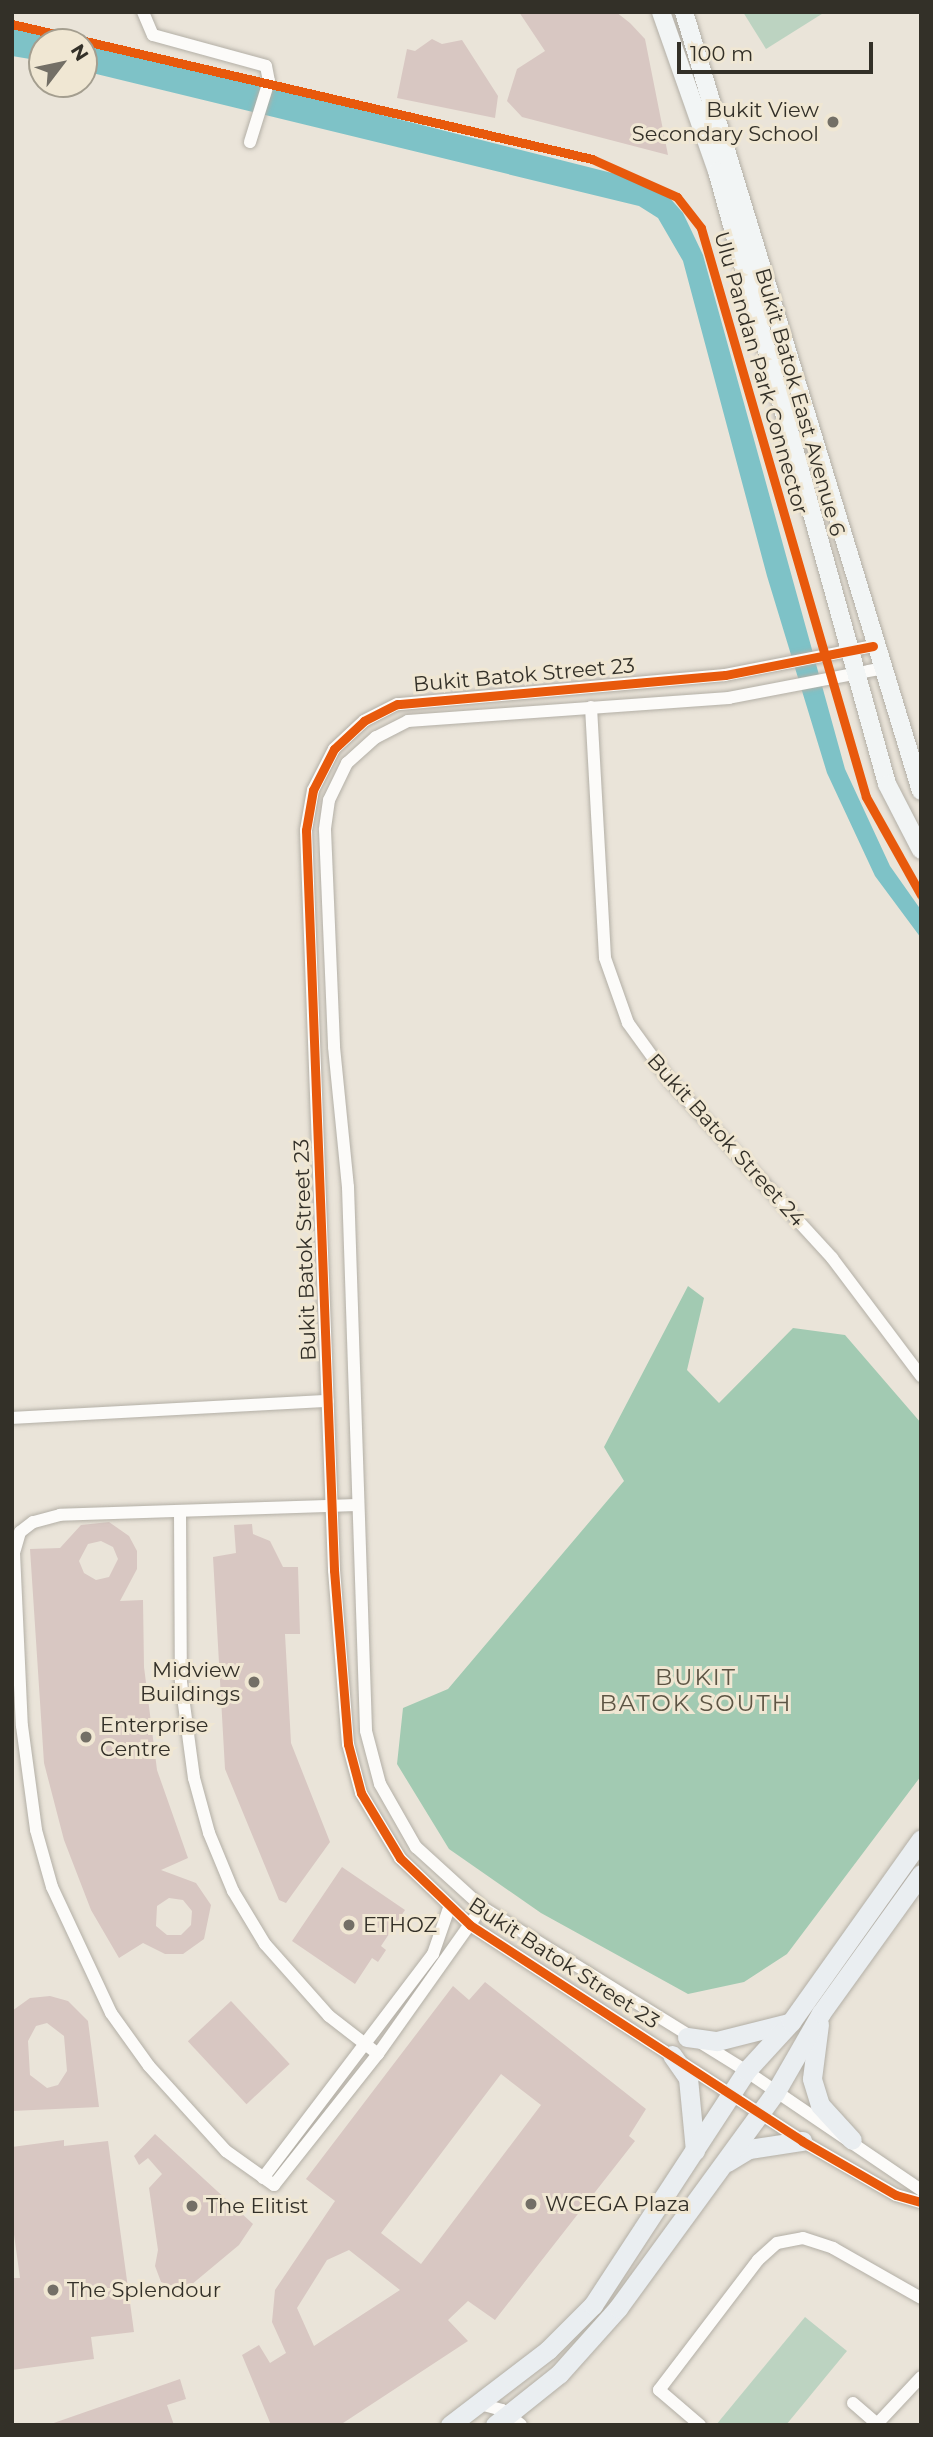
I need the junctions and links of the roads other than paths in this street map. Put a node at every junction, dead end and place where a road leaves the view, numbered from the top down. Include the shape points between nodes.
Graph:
1 (143, 12) edge
2 (661, 12) edge
3 (684, 12) edge
4 (250, 142) dead end
5 (873, 646) junction
6 (848, 653) junction
7 (879, 669) junction
8 (854, 675) junction
9 (591, 707) junction
10 (921, 791) edge
11 (921, 850) edge
12 (921, 1376) edge
13 (328, 1401) junction
14 (12, 1418) edge
15 (331, 1505) junction
16 (357, 1505) junction
17 (180, 1511) junction
18 (921, 1839) edge
19 (921, 1874) edge
20 (482, 1907) junction
21 (449, 1908) junction
22 (470, 1925) junction
23 (821, 2012) junction
24 (790, 2022) junction
25 (687, 2037) junction
26 (367, 2045) junction
27 (378, 2054) junction
28 (672, 2055) junction
29 (746, 2071) junction
30 (731, 2092) junction
31 (775, 2093) junction
32 (760, 2113) junction
33 (852, 2140) junction
34 (802, 2141) junction
35 (695, 2152) junction
36 (717, 2168) junction
37 (263, 2178) junction
38 (921, 2190) edge
39 (921, 2202) edge
40 (921, 2298) edge
41 (921, 2377) edge
42 (853, 2403) dead end
43 (480, 2404) junction
44 (508, 2421) edge
45 (878, 2424) edge
46 (450, 2425) edge
47 (700, 2425) edge

1 - 4 street via 153,35 264,64 268,85
2 - 6 main road, Bukit Batok East Avenue 6 via 717,171
3 - 5 main road, Bukit Batok East Avenue 6
5 - 6 street, Bukit Batok Street 23
5 - 7 main road, Bukit Batok East Avenue 6
6 - 8 main road, Bukit Batok East Avenue 6
6 - 13 street, Bukit Batok Street 23 via 788,665 590,688 407,702 358,725 324,765 313,790 306,830
7 - 8 street, Bukit Batok Street 23
7 - 10 main road, Bukit Batok East Avenue 6
8 - 9 street, Bukit Batok Street 23 via 794,688
8 - 11 main road, Bukit Batok East Avenue 6 via 887,784
9 - 12 street, Bukit Batok Street 24 via 605,958 628,1023 670,1081 832,1258
9 - 16 street, Bukit Batok Street 23 via 400,724 356,752 329,800 326,844 348,1187
13 - 14 street
13 - 15 street, Bukit Batok Street 23
15 - 16 street
15 - 17 street
15 - 21 street, Bukit Batok Street 23 via 348,1744 356,1776 380,1831
16 - 20 street, Bukit Batok Street 23 via 372,1759 388,1801 416,1847
17 - 26 street via 181,1682 204,1820 233,1891 265,1944 295,1982
17 - 37 street via 51,1517 33,1522 18,1536 15,1579 27,1779 52,1887 111,2013 188,2112 226,2151
18 - 24 main road
19 - 23 main road
20 - 22 street
20 - 25 street, Bukit Batok Street 23
21 - 22 street, Bukit Batok Street 23
21 - 26 street via 433,1954
22 - 27 street
22 - 28 street, Bukit Batok Street 23
23 - 31 main road
23 - 33 main road via 811,2075 820,2105
24 - 25 main road via 717,2041
24 - 29 main road
25 - 29 street, Bukit Batok Street 23
26 - 27 street
26 - 37 street
27 - 37 street via 284,2176 274,2185
28 - 30 street, Bukit Batok Street 23
28 - 35 main road via 691,2089
29 - 30 main road
29 - 31 street, Bukit Batok Street 23
30 - 32 street, Bukit Batok Street 23
30 - 35 main road
31 - 32 main road
31 - 33 street, Bukit Batok Street 23
32 - 34 street, Bukit Batok Street 23
32 - 36 main road
33 - 38 street, Bukit Batok Street 23
34 - 36 main road via 749,2149
34 - 39 street, Bukit Batok Street 23 via 896,2194
35 - 43 main road via 583,2317
36 - 44 main road via 603,2326
40 - 47 street via 827,2245 803,2238 777,2243 758,2260 659,2390
41 - 45 street
42 - 45 street
43 - 44 street
43 - 46 main road

